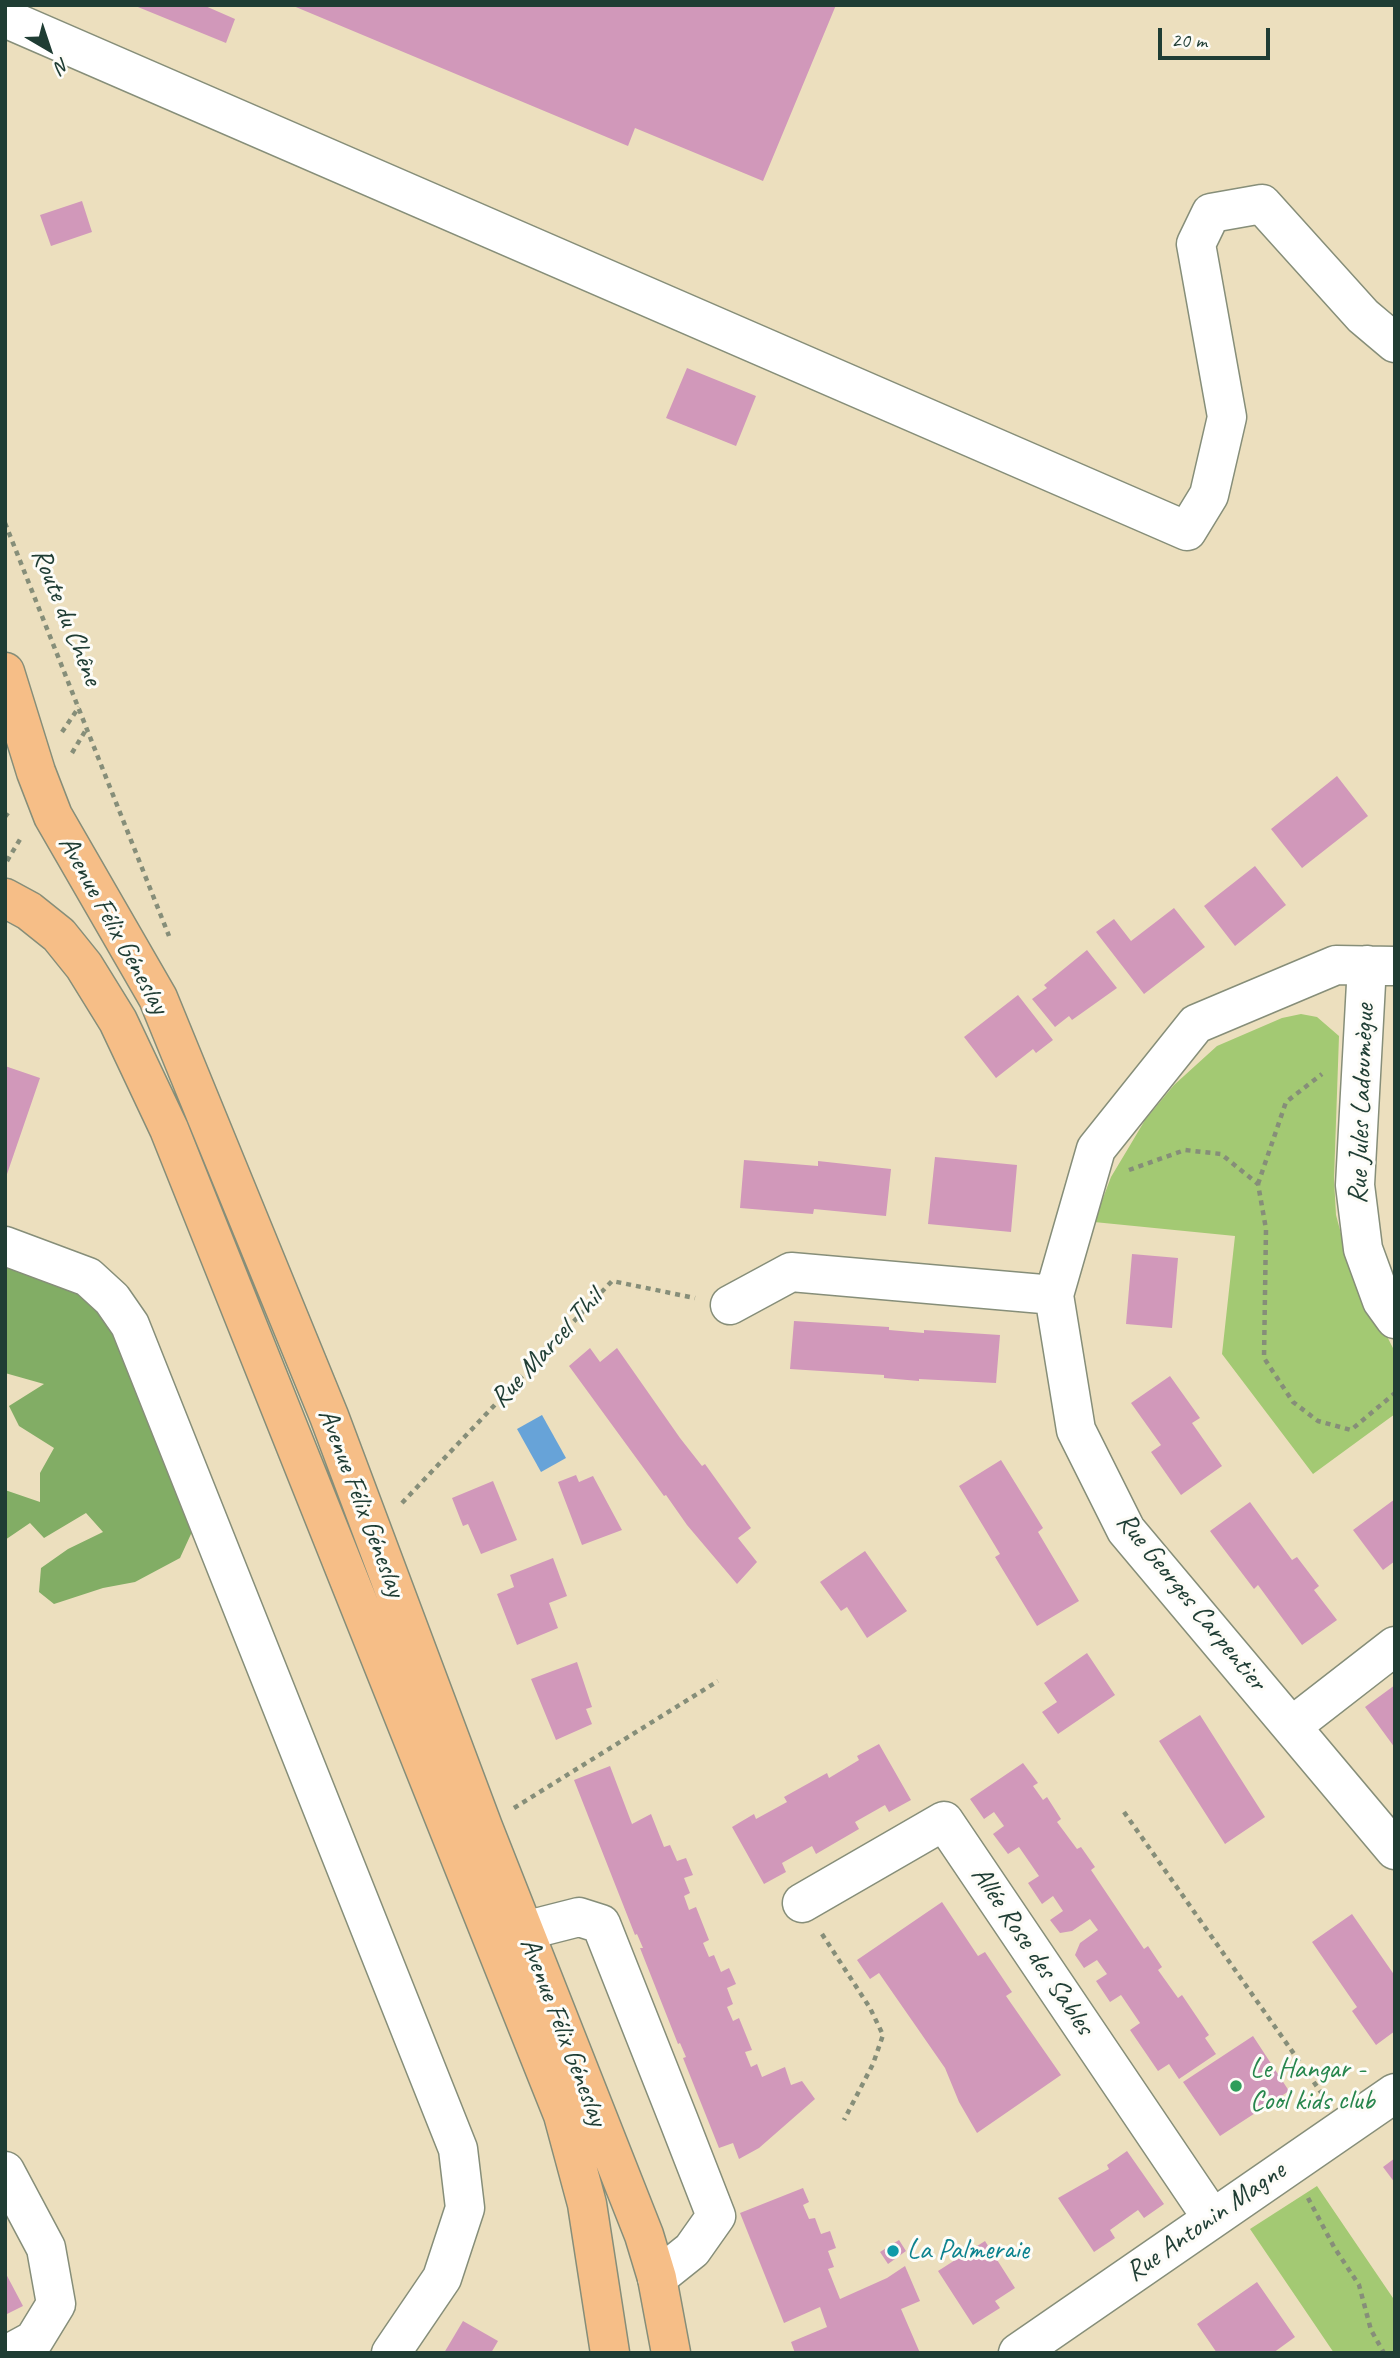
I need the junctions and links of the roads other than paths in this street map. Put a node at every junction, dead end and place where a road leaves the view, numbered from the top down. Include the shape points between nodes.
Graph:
1 (5, 18) edge
2 (1395, 343) edge
3 (5, 672) edge
4 (5, 898) edge
5 (1381, 965) edge
6 (5, 1246) edge
7 (1055, 1295) junction
8 (730, 1305) road end
9 (1395, 1319) edge
10 (1395, 1646) edge
11 (1292, 1726) junction
12 (1395, 1850) edge
13 (802, 1903) road end
14 (524, 1931) junction
15 (1395, 2092) edge
16 (5, 2171) edge
17 (1212, 2218) junction
18 (657, 2278) junction
19 (10, 2353) edge
20 (391, 2353) edge
21 (610, 2353) edge
22 (671, 2353) edge
23 (1018, 2353) edge

1 - 2 street via 1187,531 1209,495 1227,416 1196,244 1211,213 1262,204 1363,316
3 - 14 main road, Avenue Félix Géneslay via 53,816 158,998 329,1416
4 - 21 main road, Avenue Félix Géneslay via 59,935 85,966 118,1021 169,1129 563,2115 587,2204
5 - 7 street, Rue Georges Carpentier via 1336,965 1196,1024 1096,1149
5 - 9 street, Rue Jules Ladoumègue via 1360,1055 1355,1185 1363,1249 1382,1301
6 - 20 street via 88,1277 112,1299 130,1325 458,2149 465,2208 442,2278
7 - 8 street via 792,1272
7 - 11 street, Rue Georges Carpentier via 1076,1430 1126,1530
10 - 11 street
11 - 12 street, Rue Georges Carpentier
13 - 17 street, Allée Rose des Sables via 944,1821
14 - 18 main road, Avenue Félix Géneslay
14 - 18 street via 579,1917 601,1924 716,2216 692,2250
15 - 17 street, Rue Antonin Magne
16 - 19 street via 46,2248 56,2304 34,2340
17 - 23 street, Rue Antonin Magne
18 - 22 main road, Avenue Félix Géneslay

